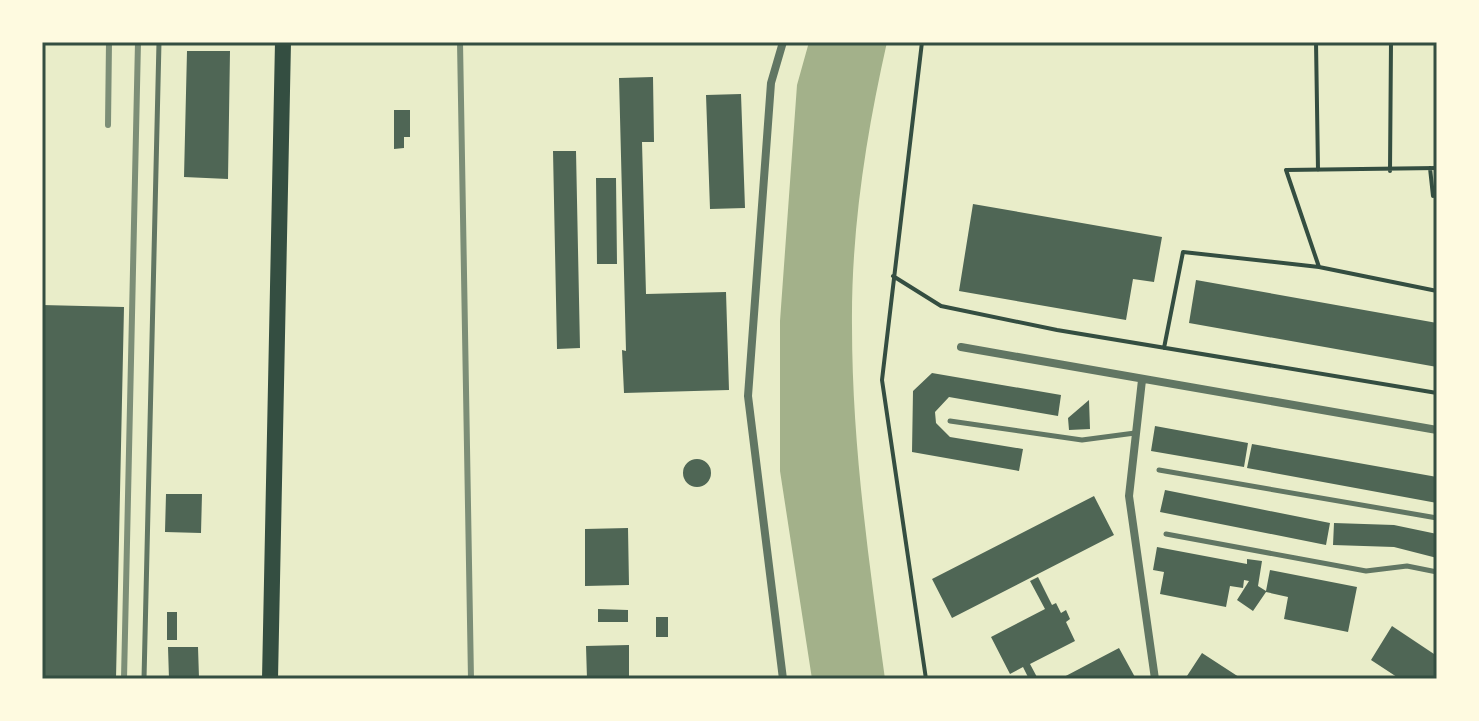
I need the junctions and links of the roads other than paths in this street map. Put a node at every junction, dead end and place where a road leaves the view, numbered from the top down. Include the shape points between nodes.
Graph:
1 (159, 42) edge
2 (283, 42) edge
3 (783, 42) edge
4 (961, 347) dead end
5 (1142, 380) junction
6 (950, 421) dead end
7 (1437, 430) edge
8 (1136, 433) junction
9 (1159, 470) dead end
10 (1437, 518) edge
11 (1166, 534) dead end
12 (1437, 572) edge
13 (144, 679) edge
14 (270, 679) edge
15 (783, 679) edge
16 (1155, 679) edge

1 - 13 lane
2 - 14 main road
3 - 15 street via 771,83 748,396
4 - 5 street
5 - 7 street
5 - 8 street
6 - 8 lane via 1082,440
8 - 16 street via 1129,496
9 - 10 lane
11 - 12 lane via 1366,571 1407,566

